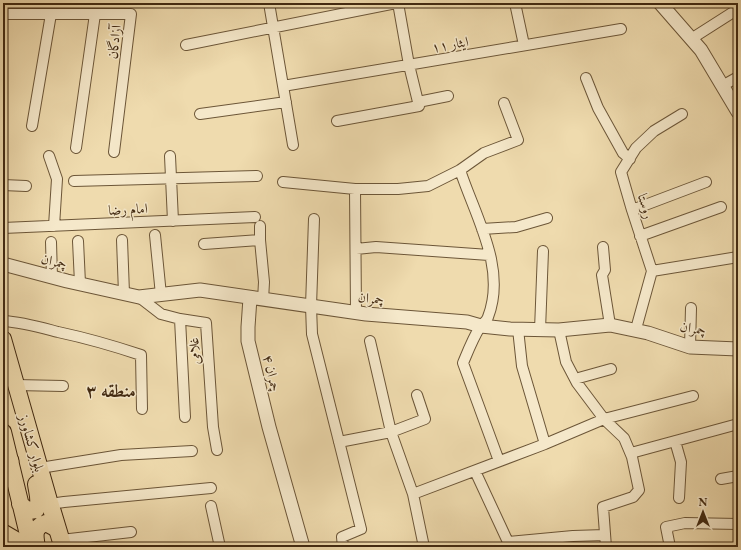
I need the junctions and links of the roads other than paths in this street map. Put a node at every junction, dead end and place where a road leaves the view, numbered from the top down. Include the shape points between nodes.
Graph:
1 (269, 3) edge
2 (397, 3) edge
3 (515, 3) edge
4 (661, 3) edge
5 (738, 10) edge
6 (3, 14) edge
7 (51, 14) junction
8 (95, 14) junction
9 (273, 26) junction
10 (621, 29) dead end
11 (691, 38) junction
12 (186, 45) dead end
13 (524, 45) junction
14 (408, 65) junction
15 (586, 78) dead end
16 (738, 78) edge
17 (283, 86) junction
18 (722, 86) junction
19 (448, 96) dead end
20 (286, 102) junction
21 (418, 102) junction
22 (504, 103) dead end
23 (738, 112) edge
24 (200, 114) dead end
25 (682, 114) dead end
26 (337, 121) dead end
27 (32, 126) dead end
28 (293, 145) dead end
29 (76, 148) dead end
30 (114, 152) dead end
31 (48, 156) dead end
32 (170, 156) dead end
33 (630, 159) junction
34 (460, 170) junction
35 (257, 176) dead end
36 (171, 178) junction
37 (74, 181) dead end
38 (283, 182) dead end
39 (706, 182) dead end
40 (3, 185) edge
41 (26, 186) dead end
42 (355, 189) junction
43 (721, 207) dead end
44 (632, 210) junction
45 (546, 218) dead end
46 (314, 219) dead end
47 (173, 221) junction
48 (54, 226) junction
49 (3, 228) edge
50 (482, 230) junction
51 (155, 235) dead end
52 (640, 236) junction
53 (122, 240) dead end
54 (260, 240) junction
55 (78, 241) dead end
56 (51, 242) dead end
57 (204, 244) dead end
58 (356, 248) junction
59 (603, 248) dead end
60 (543, 251) dead end
61 (489, 254) junction
62 (738, 257) edge
63 (3, 264) edge
64 (652, 271) junction
65 (52, 277) junction
66 (80, 283) junction
67 (124, 293) junction
68 (161, 294) junction
69 (139, 297) junction
70 (257, 299) junction
71 (311, 306) junction
72 (691, 308) dead end
73 (356, 312) junction
74 (180, 319) junction
75 (3, 321) edge
76 (610, 325) junction
77 (481, 326) junction
78 (518, 329) junction
79 (636, 329) junction
80 (540, 330) junction
81 (559, 330) junction
82 (3, 338) edge
83 (370, 341) dead end
84 (690, 347) junction
85 (738, 348) edge
86 (611, 369) dead end
87 (575, 379) junction
88 (16, 385) junction
89 (63, 386) dead end
90 (417, 395) dead end
91 (693, 396) dead end
92 (142, 409) dead end
93 (25, 416) junction
94 (185, 417) dead end
95 (604, 419) junction
96 (738, 424) edge
97 (3, 432) edge
98 (391, 432) junction
99 (675, 441) junction
100 (339, 442) junction
101 (545, 444) junction
102 (217, 450) dead end
103 (192, 451) dead end
104 (631, 452) junction
105 (499, 461) junction
106 (6, 465) edge
107 (40, 468) junction
108 (475, 470) junction
109 (738, 476) edge
110 (721, 479) dead end
111 (212, 488) dead end
112 (413, 494) junction
113 (679, 498) dead end
114 (20, 504) junction
115 (50, 504) junction
116 (211, 506) dead end
117 (738, 524) edge
118 (3, 532) edge
119 (131, 532) dead end
120 (605, 535) junction
121 (60, 539) edge
122 (27, 547) edge
123 (31, 547) edge
124 (37, 547) edge
125 (220, 547) edge
126 (303, 547) edge
127 (343, 547) edge
128 (424, 547) edge
129 (606, 547) edge
130 (670, 547) edge

1 - 9 street
2 - 9 street
2 - 14 street
3 - 13 street
4 - 11 street
5 - 11 street
6 - 7 street, آزادگان
7 - 8 street, آزادگان
7 - 27 street
8 - 29 street
8 - 30 street, آزادگان via 131,14
9 - 12 street
9 - 17 street
10 - 13 street, ایثار ۱۱
11 - 18 street
13 - 14 street, ایثار ۱۱
14 - 17 street, ایثار ۱۱
14 - 21 street
15 - 33 street via 598,108 623,153
16 - 18 street
17 - 20 street
18 - 23 street
19 - 21 street
20 - 24 street
20 - 28 street
21 - 26 street via 419,106
22 - 34 street via 518,140 484,153
25 - 33 street, روستا via 654,131 636,148
31 - 48 street via 57,179
32 - 36 street
33 - 44 street, روستا via 621,172
34 - 42 street via 428,186
34 - 50 street
35 - 36 street
36 - 37 street
36 - 47 street
38 - 42 street
39 - 44 street
40 - 41 street
42 - 58 street
43 - 52 street
44 - 52 street, روستا
45 - 50 street via 516,227
46 - 71 street
47 - 48 street, امام رضا
47 - 54 street, امام رضا via 258,221
48 - 49 street, امام رضا
50 - 61 street
51 - 68 street
52 - 64 street, روستا
53 - 67 street
54 - 57 street
54 - 70 street via 264,282
55 - 66 street
56 - 65 street
58 - 61 street
58 - 73 street
59 - 76 street via 605,270 602,275
60 - 80 street
61 - 77 street via 494,297 488,319
62 - 64 street
63 - 65 street, چمران
64 - 79 street
65 - 66 street, چمران
66 - 67 street, چمران
67 - 69 street, چمران
68 - 69 street, چمران
68 - 70 street, چمران via 200,290
69 - 74 street, غلامی via 161,314
70 - 71 street, چمران
70 - 126 street, چمران ۴ via 248,327 248,341
71 - 73 street, چمران
71 - 100 street via 312,334
72 - 84 street
73 - 77 street, چمران via 467,322
74 - 94 street
74 - 102 street, غلامی via 206,323 213,427
75 - 92 street via 73,335 141,355
76 - 79 street, چمران
76 - 81 street, چمران
77 - 78 street, چمران
77 - 105 street via 463,363
78 - 80 street, چمران
78 - 101 street via 522,366
79 - 84 street, چمران
80 - 81 street, چمران
81 - 87 street via 566,362
82 - 88 main road, بلوار کشاورز
83 - 98 street
84 - 85 street, چمران
86 - 87 street
87 - 95 street
88 - 89 street
88 - 93 main road, بلوار کشاورز
90 - 98 street via 425,419
91 - 95 street
93 - 107 main road, بلوار کشاورز
93 - 114 main road via 26,442 39,506 36,510 29,511
95 - 101 street
95 - 104 street via 624,438
96 - 99 street
97 - 106 main road, بلوار کشاورز
98 - 100 street
98 - 112 street
99 - 104 street
99 - 113 street via 681,462
100 - 127 street via 361,529 342,537
101 - 105 street
103 - 107 street via 121,455
104 - 120 street via 640,490 633,497 603,508
105 - 108 street
106 - 114 main road, بلوار کشاورز
107 - 115 main road, بلوار کشاورز
108 - 112 street
108 - 120 street via 508,542
109 - 110 street
111 - 115 street
112 - 128 street
114 - 123 main road, بلوار کشاورز
115 - 121 highway, بلوار کشاورز
116 - 125 street
117 - 130 street via 685,523 666,527
118 - 122 highway
119 - 121 street
120 - 129 street
121 - 124 main road via 48,523 40,525 35,534

